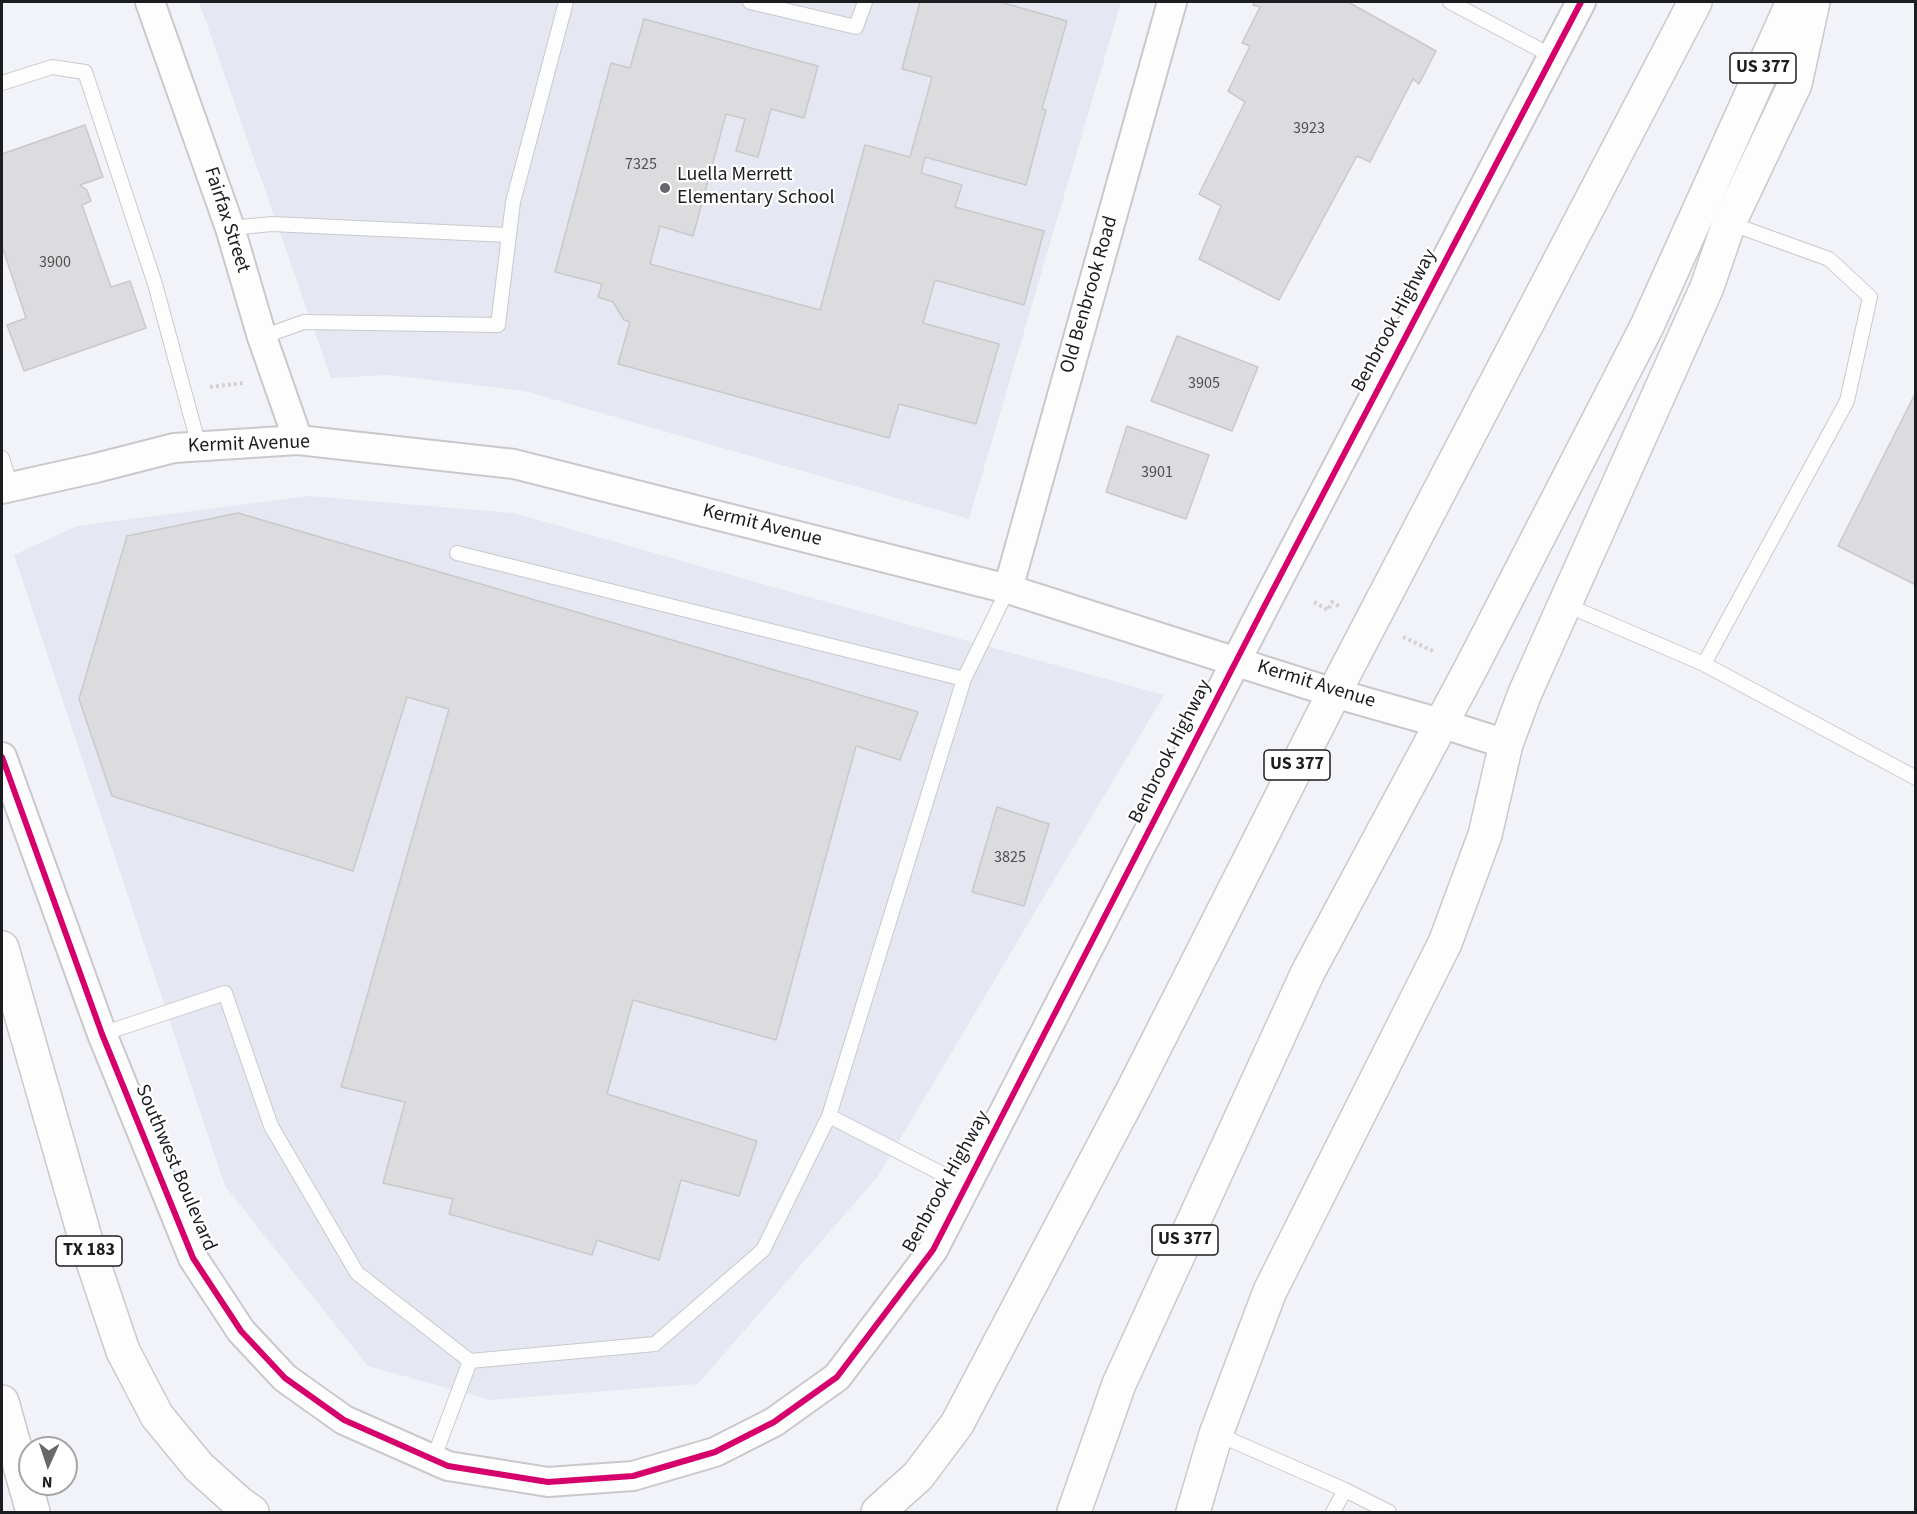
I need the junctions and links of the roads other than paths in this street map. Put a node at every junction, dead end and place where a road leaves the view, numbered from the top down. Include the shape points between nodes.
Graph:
1 (150, 2) edge
2 (566, 2) edge
3 (750, 2) edge
4 (865, 2) edge
5 (1172, 2) edge
6 (1450, 2) edge
7 (1581, 2) edge
8 (1695, 2) edge
9 (1793, 2) edge
10 (1813, 2) edge
11 (1552, 56) junction
12 (2, 83) edge
13 (1729, 223) junction
14 (230, 228) junction
15 (508, 235) junction
16 (262, 337) junction
17 (298, 440) junction
18 (198, 446) junction
19 (2, 458) edge
20 (6, 488) edge
21 (457, 553) dead end
22 (1008, 588) junction
23 (1564, 604) junction
24 (1236, 660) junction
25 (1704, 664) junction
26 (964, 678) junction
27 (1334, 693) junction
28 (1440, 723) junction
29 (1506, 744) junction
30 (2, 757) edge
31 (1916, 778) edge
32 (2, 948) edge
33 (102, 1034) junction
34 (829, 1116) junction
35 (966, 1186) junction
36 (470, 1361) junction
37 (2, 1402) edge
38 (1216, 1434) junction
39 (715, 1452) joint
40 (433, 1460) junction
41 (1345, 1490) junction
42 (33, 1512) edge
43 (252, 1512) edge
44 (878, 1512) edge
45 (1074, 1512) edge
46 (1193, 1512) edge
47 (1333, 1512) edge
48 (1389, 1512) edge

1 - 14 street, Fairfax Street
2 - 15 lane via 513,202
3 - 4 lane via 856,27
5 - 22 street, Old Benbrook Road
6 - 11 lane
7 - 11 street, Benbrook Highway
8 - 27 main road, US 377
9 - 28 main road, US 377 via 1647,326
10 - 13 main road via 1795,84
11 - 24 street, Benbrook Highway
12 - 18 lane via 52,67 85,72 155,284
13 - 23 main road via 1707,287
13 - 25 lane via 1829,259 1870,297 1847,401
14 - 15 lane via 272,224
14 - 16 street, Fairfax Street
15 - 16 lane via 498,325 304,321
16 - 17 street, Fairfax Street
17 - 18 street, Kermit Avenue
17 - 22 street, Kermit Avenue via 514,464
18 - 20 street, Kermit Avenue via 174,448
19 - 20 lane
21 - 26 lane
22 - 24 street, Kermit Avenue
22 - 26 lane
23 - 25 lane
23 - 29 main road
24 - 27 street, Kermit Avenue
24 - 35 street, Benbrook Highway
25 - 31 lane
26 - 34 lane
27 - 28 street, Kermit Avenue
27 - 44 main road, US 377 via 1133,1090 957,1424 918,1476
28 - 29 street, Kermit Avenue
28 - 45 main road, US 377 via 1308,972 1119,1384
29 - 38 main road via 1485,835 1445,944 1270,1292
30 - 33 street, Southwest Boulevard
32 - 43 main road, TX 183 via 86,1241 123,1351 157,1416 199,1467
33 - 36 lane via 225,993 271,1126 357,1273
33 - 40 street, Southwest Boulevard via 193,1258 241,1331 285,1378 344,1420
34 - 35 lane
34 - 36 lane via 763,1250 655,1344
35 - 39 street, Benbrook Highway via 933,1250 837,1377 774,1422
36 - 40 lane
37 - 42 main road
38 - 41 lane
38 - 46 main road
39 - 40 street, Southwest Boulevard via 633,1476 548,1482 447,1466
41 - 47 lane
41 - 48 lane

